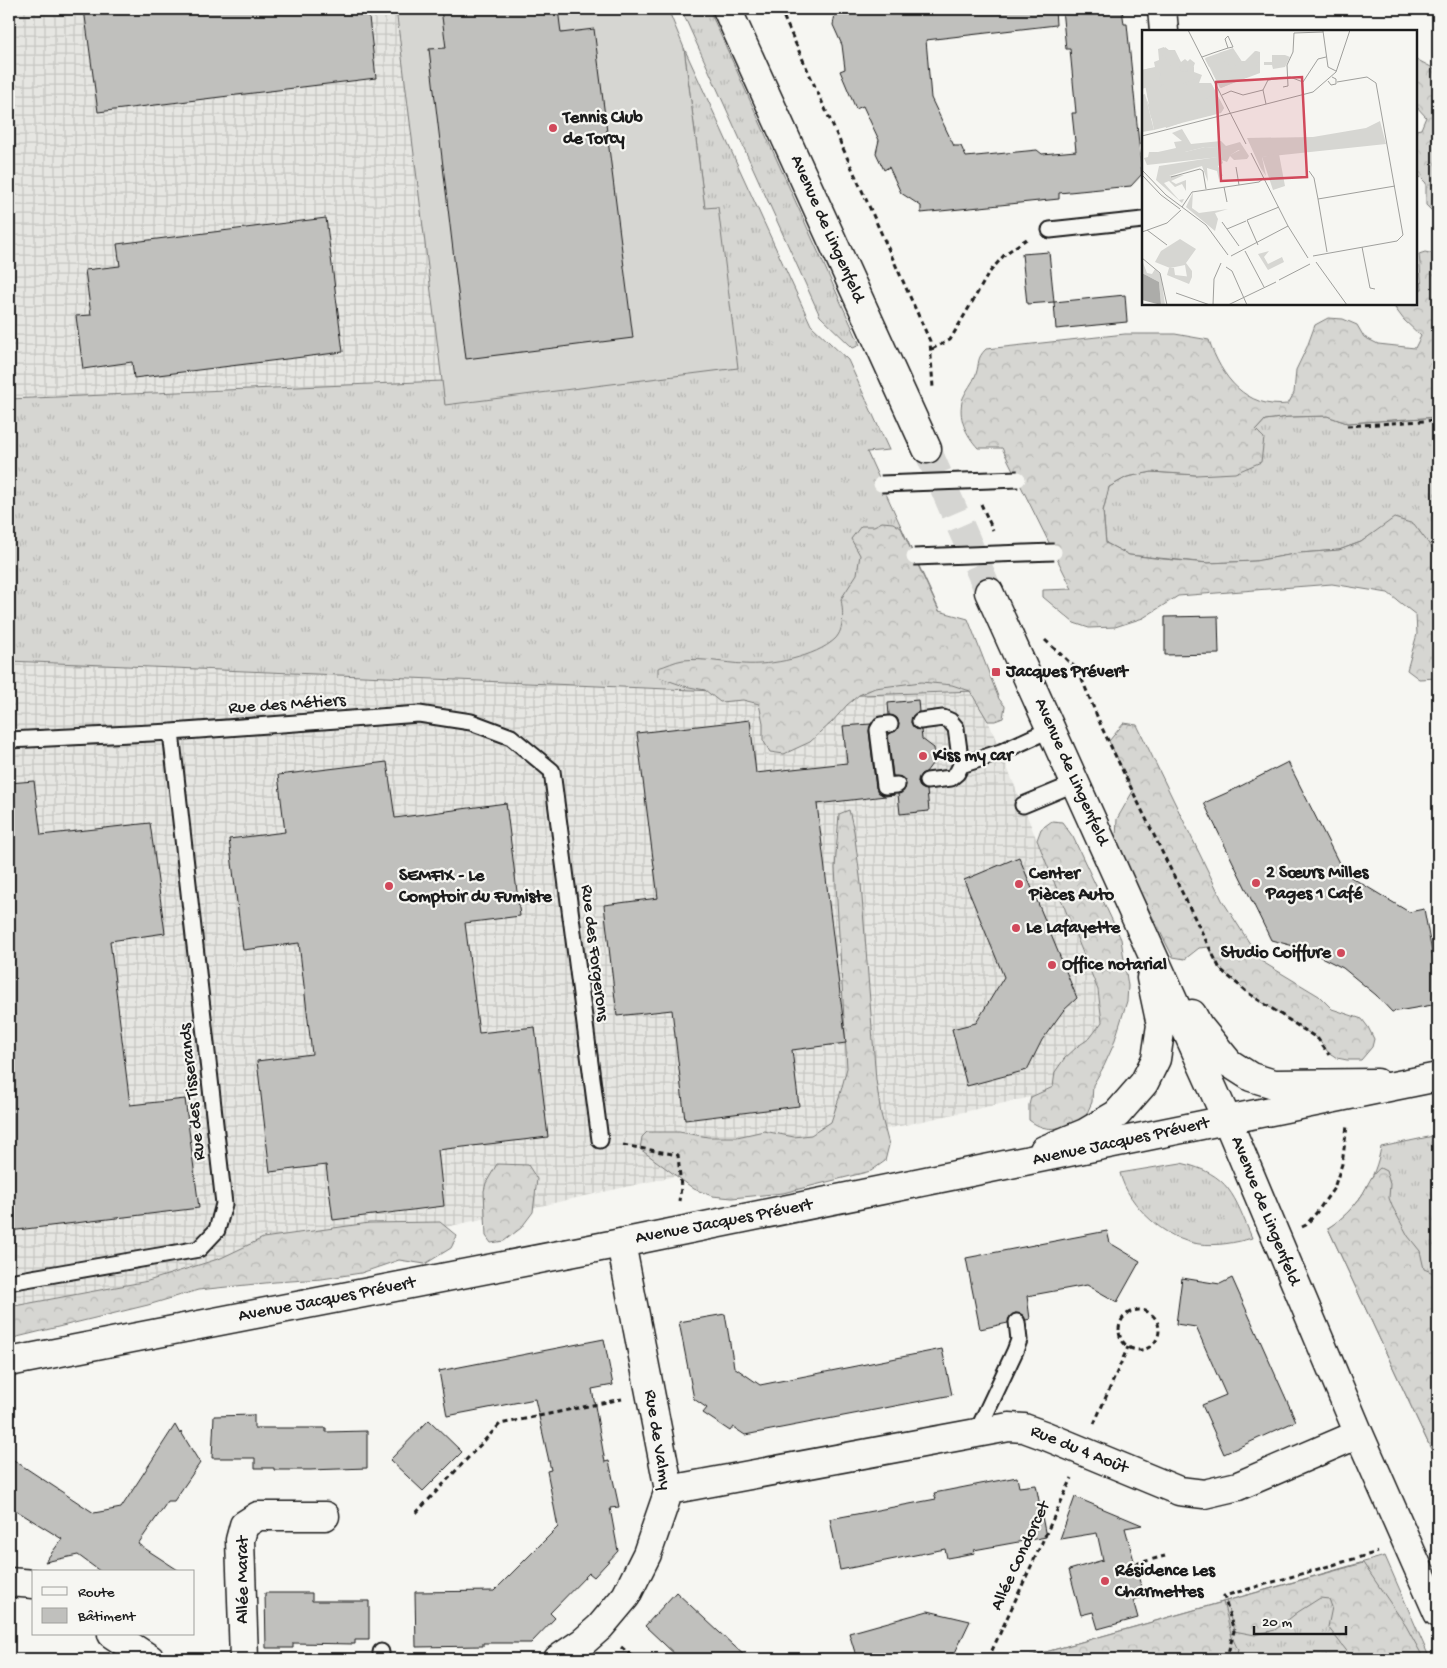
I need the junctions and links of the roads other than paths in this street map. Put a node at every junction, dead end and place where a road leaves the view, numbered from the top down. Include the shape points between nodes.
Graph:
1 (1162, 9) edge
2 (729, 10) edge
3 (1164, 30) edge
4 (1142, 220) edge
5 (1050, 230) road end
6 (927, 449) tunnel mouth
7 (1018, 479) dead end
8 (881, 484) dead end
9 (1054, 552) dead end
10 (914, 557) dead end
11 (989, 592) tunnel mouth
12 (920, 721) dead end
13 (884, 727) dead end
14 (1051, 728) junction
15 (171, 732) junction
16 (9, 740) edge
17 (961, 766) junction
18 (552, 771) joint
19 (927, 781) dead end
20 (1076, 783) junction
21 (891, 785) dead end
22 (1023, 805) dead end
23 (1140, 927) junction
24 (1431, 1079) edge
25 (1227, 1120) junction
26 (600, 1140) road end
27 (1008, 1165) junction
28 (621, 1243) junction
29 (9, 1282) edge
30 (1017, 1322) dead end
31 (9, 1362) edge
32 (977, 1432) junction
33 (1359, 1434) junction
34 (669, 1490) junction
35 (325, 1516) dead end
36 (9, 1582) edge
37 (32, 1584) edge
38 (1438, 1612) edge
39 (115, 1636) edge
40 (150, 1659) edge
41 (244, 1659) edge
42 (558, 1659) edge

1 - 3 street
2 - 6 street, Avenue de Lingenfeld
4 - 5 lane
7 - 8 lane, bridge
9 - 10 lane, bridge
11 - 14 street, Avenue de Lingenfeld
12 - 17 lane via 943,718 950,721 956,728
13 - 21 lane
14 - 17 lane via 1001,752
14 - 20 street, Avenue de Lingenfeld
15 - 16 lane, Rue des Métiers
15 - 18 lane, Rue des Métiers via 419,714 471,722 511,737
15 - 29 lane, Rue des Tisserands via 224,1204 217,1230 198,1249
17 - 19 lane via 951,778
18 - 26 lane, Rue des Forgerons
20 - 22 lane
20 - 23 street, Avenue de Lingenfeld
23 - 24 street via 1198,1025 1229,1063 1251,1078 1274,1084
23 - 25 street, Avenue de Lingenfeld
23 - 27 street via 1161,1026 1156,1059 1144,1083 1117,1114 1084,1134
24 - 25 street, Avenue Jacques Prévert
25 - 27 street, Avenue Jacques Prévert
25 - 33 street, Avenue de Lingenfeld
27 - 28 street, Avenue Jacques Prévert
28 - 31 street, Avenue Jacques Prévert
28 - 34 street, Rue de Valmy
30 - 32 lane via 1019,1340
32 - 33 street, Rue du 4 Août via 1024,1428 1179,1491 1204,1494 1238,1486
32 - 34 street, Rue du 4 Août
33 - 38 street, Avenue de Lingenfeld
34 - 42 street, Rue de Valmy via 647,1554 626,1596 600,1627
35 - 41 street, Allée Marat via 258,1516 244,1525 240,1540
36 - 37 street
39 - 40 street

